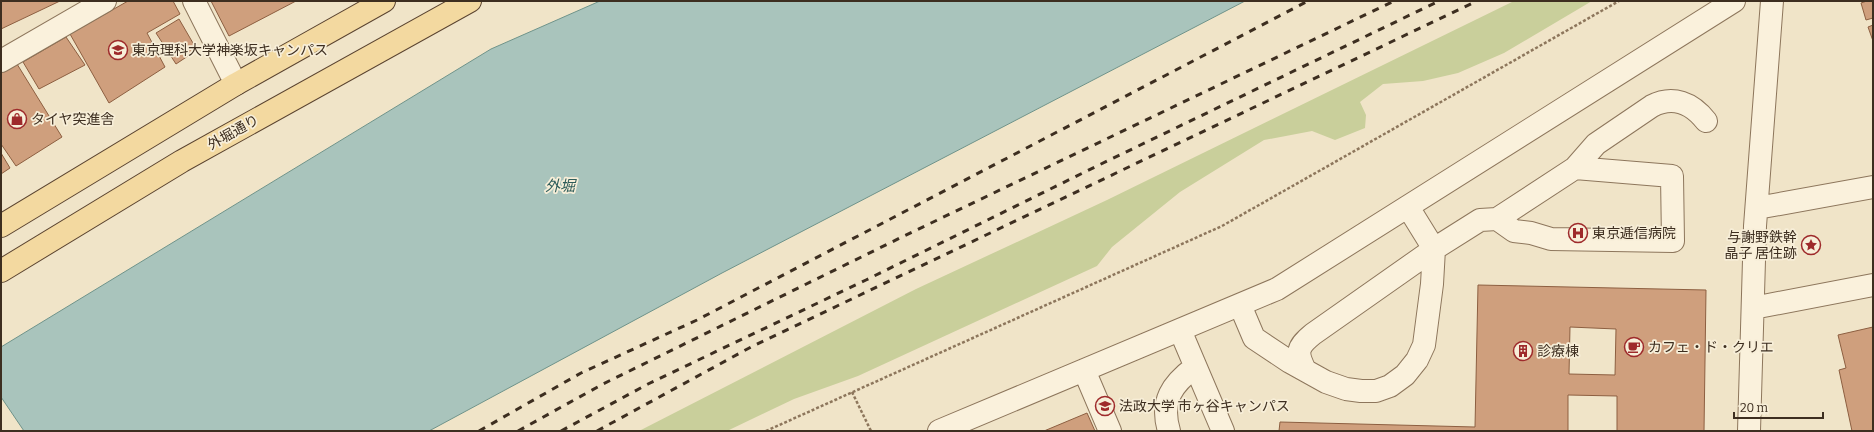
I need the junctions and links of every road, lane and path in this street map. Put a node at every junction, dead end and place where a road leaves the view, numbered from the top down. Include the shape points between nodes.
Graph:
1 (105, 1) edge
2 (194, 1) edge
3 (384, 1) edge
4 (470, 1) edge
5 (1619, 1) edge
6 (1734, 1) edge
7 (1772, 1) edge
8 (1, 61) edge
9 (236, 84) junction
10 (1706, 120) dead end
11 (1575, 168) junction
12 (1873, 187) edge
13 (1408, 206) junction
14 (1757, 208) junction
15 (1496, 218) junction
16 (1, 226) edge
17 (1434, 249) junction
18 (1, 271) edge
19 (1873, 285) edge
20 (1240, 305) junction
21 (1753, 308) junction
22 (1180, 330) junction
23 (1195, 367) junction
24 (1084, 370) junction
25 (1305, 370) junction
26 (852, 392) junction
27 (766, 431) edge
28 (871, 431) edge
29 (939, 431) edge
30 (1110, 431) edge
31 (1169, 431) edge
32 (1223, 431) edge
33 (1749, 431) edge

1 - 8 street
2 - 9 street
3 - 9 main road
4 - 18 main road, 外堀通り via 182,161
5 - 26 path via 1222,226
6 - 13 street
7 - 14 street
9 - 16 main road
10 - 11 street via 1687,104 1674,100 1661,102 1596,144
11 - 15 street
11 - 15 street via 1672,176 1673,241 1551,239 1514,231
12 - 14 street
13 - 17 street
13 - 20 street via 1277,289
14 - 21 street
15 - 17 street via 1480,220
17 - 25 street via 1302,342 1299,350
17 - 25 street via 1424,345 1405,375 1390,386 1376,391 1361,391 1326,382
19 - 21 street
20 - 22 street
20 - 25 street via 1254,338
21 - 33 street
22 - 23 street
22 - 24 street
23 - 31 street via 1182,377 1167,400
23 - 32 street
24 - 29 street
24 - 30 street
26 - 27 path
26 - 28 path

